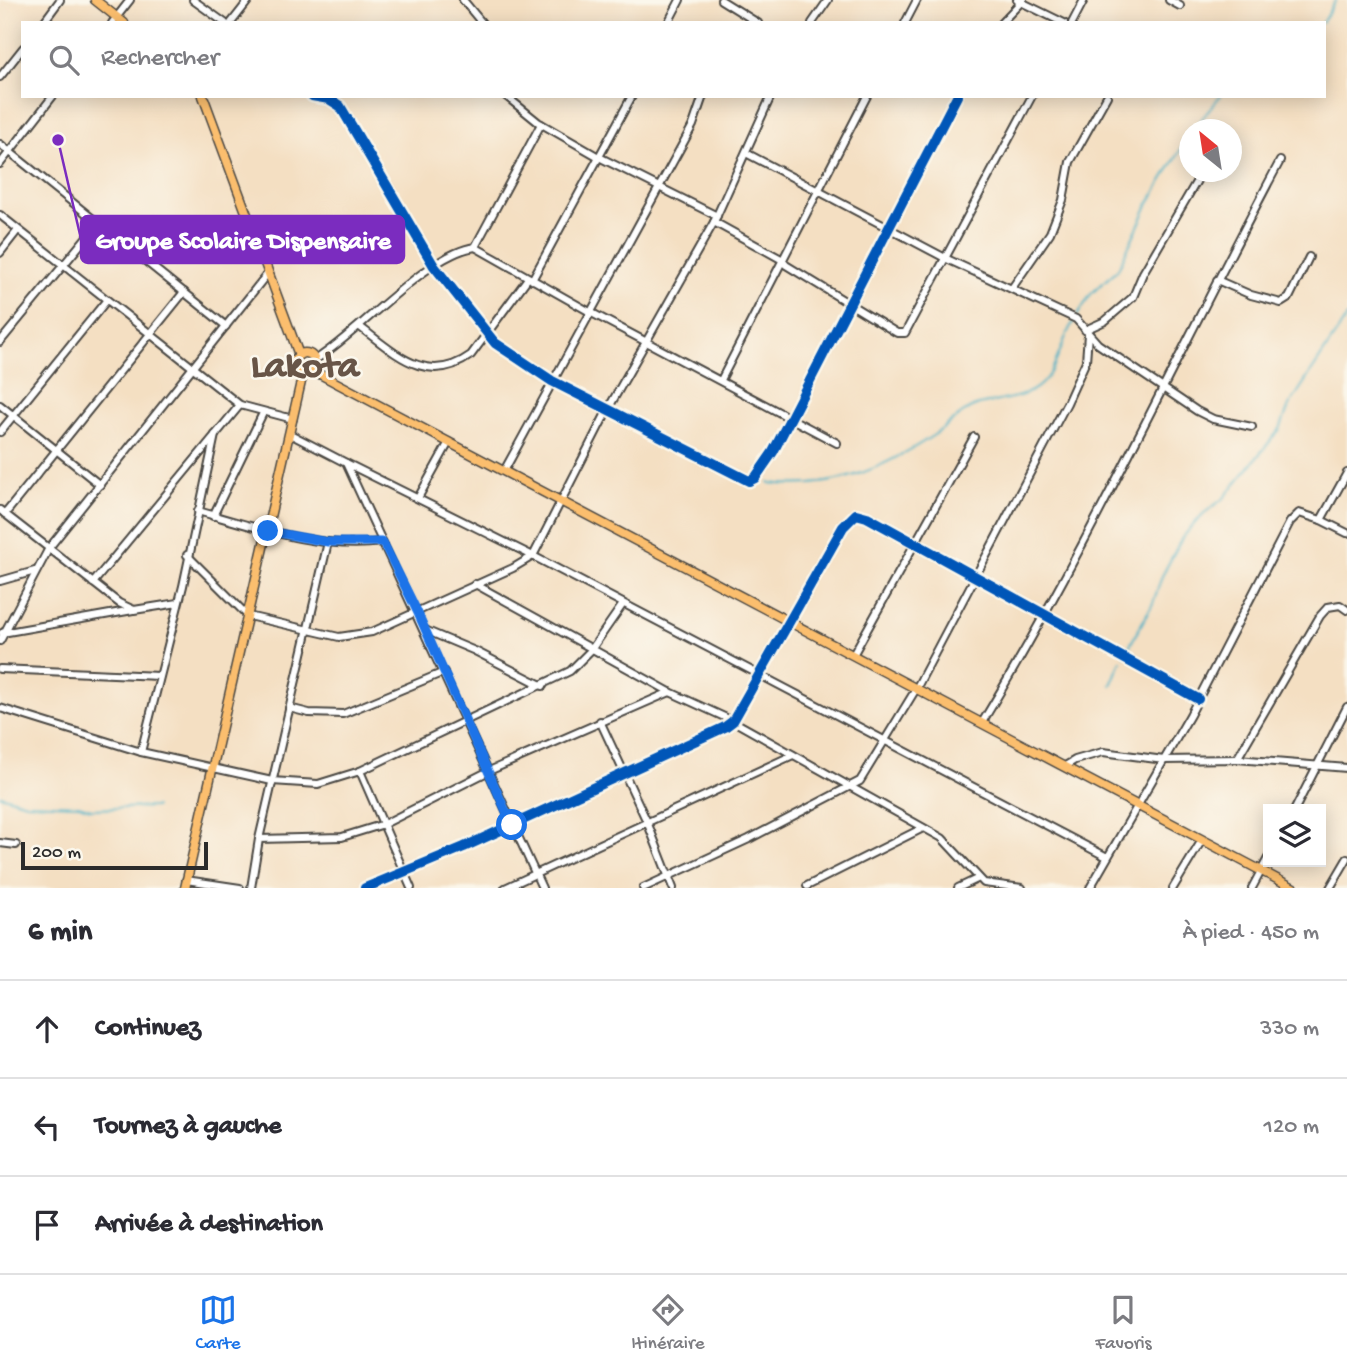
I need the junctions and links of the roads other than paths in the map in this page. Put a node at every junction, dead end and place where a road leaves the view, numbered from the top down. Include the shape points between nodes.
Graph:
1 (60, 0) edge
2 (95, 0) edge
3 (130, 0) edge
4 (193, 0) edge
5 (249, 0) edge
6 (463, 0) edge
7 (680, 0) edge
8 (720, 0) edge
9 (828, 0) edge
10 (917, 0) edge
11 (1084, 0) edge
12 (1169, 0) edge
13 (1021, 1) edge
14 (1181, 6) dead end
15 (745, 20) edge
16 (44, 21) edge
17 (117, 21) edge
18 (222, 21) edge
19 (233, 21) edge
20 (480, 21) edge
21 (669, 21) edge
22 (813, 21) edge
23 (906, 21) edge
24 (1003, 21) edge
25 (1060, 21) edge
26 (1073, 21) edge
27 (21, 51) edge
28 (0, 77) edge
29 (51, 98) edge
30 (204, 98) edge
31 (323, 98) edge
32 (508, 98) edge
33 (631, 98) edge
34 (702, 98) edge
35 (770, 98) edge
36 (866, 98) edge
37 (956, 98) edge
38 (1031, 98) edge
39 (1106, 98) edge
40 (541, 124) junction
41 (0, 144) edge
42 (10, 152) junction
43 (746, 153) junction
44 (597, 156) junction
45 (1280, 162) dead end
46 (0, 163) edge
47 (1196, 182) edge
48 (659, 188) junction
49 (816, 191) junction
50 (0, 215) edge
51 (715, 219) junction
52 (99, 222) junction
53 (888, 228) junction
54 (18, 230) junction
55 (475, 247) junction
56 (0, 253) edge
57 (1309, 257) dead end
58 (781, 259) junction
59 (947, 259) junction
60 (63, 266) junction
61 (434, 266) junction
62 (268, 273) junction
63 (530, 279) junction
64 (1217, 280) junction
65 (1012, 288) junction
66 (184, 292) junction
67 (106, 301) junction
68 (850, 305) junction
69 (590, 312) junction
70 (226, 326) junction
71 (360, 327) junction
72 (1087, 332) junction
73 (150, 335) junction
74 (486, 335) junction
75 (645, 341) junction
76 (0, 342) edge
77 (299, 355) junction
78 (314, 365) junction
79 (193, 370) junction
80 (303, 373) junction
81 (721, 380) junction
82 (552, 381) junction
83 (1164, 388) junction
84 (0, 405) edge
85 (240, 405) junction
86 (608, 409) junction
87 (263, 413) junction
88 (14, 415) junction
89 (790, 416) junction
90 (293, 419) junction
91 (1252, 427) dead end
92 (0, 432) edge
93 (290, 434) junction
94 (215, 435) junction
95 (974, 437) dead end
96 (449, 442) junction
97 (837, 443) dead end
98 (55, 450) junction
99 (346, 463) junction
100 (504, 471) junction
101 (1347, 473) edge
102 (100, 485) junction
103 (418, 498) junction
104 (562, 500) junction
105 (3, 512) edge
106 (198, 512) junction
107 (213, 516) junction
108 (1321, 520) junction
109 (268, 531) junction
110 (1347, 533) edge
111 (328, 542) junction
112 (383, 542) junction
113 (913, 544) junction
114 (49, 548) junction
115 (187, 555) junction
116 (533, 556) junction
117 (35, 571) junction
118 (975, 575) junction
119 (0, 582) edge
120 (93, 583) junction
121 (475, 584) junction
122 (178, 603) junction
123 (623, 604) junction
124 (134, 610) junction
125 (1347, 610) edge
126 (417, 611) junction
127 (1044, 614) junction
128 (248, 616) junction
129 (788, 620) junction
130 (425, 631) junction
131 (306, 632) junction
132 (1, 633) edge
133 (0, 641) edge
134 (591, 650) junction
135 (853, 655) junction
136 (0, 669) edge
137 (444, 672) junction
138 (757, 674) junction
139 (159, 676) junction
140 (544, 686) junction
141 (916, 689) junction
142 (670, 692) junction
143 (1198, 699) junction
144 (1347, 707) edge
145 (0, 708) edge
146 (289, 708) junction
147 (733, 720) junction
148 (600, 721) junction
149 (983, 721) junction
150 (466, 722) junction
151 (885, 741) junction
152 (141, 752) junction
153 (793, 755) junction
154 (1237, 759) junction
155 (1164, 760) junction
156 (1318, 765) junction
157 (1065, 766) junction
158 (212, 768) junction
159 (1347, 768) edge
160 (360, 771) junction
161 (489, 771) junction
162 (624, 773) junction
163 (272, 781) junction
164 (852, 788) junction
165 (1298, 804) edge
166 (1138, 806) junction
167 (384, 824) junction
168 (648, 824) junction
169 (512, 825) junction
170 (923, 828) junction
171 (259, 839) junction
172 (1202, 840) junction
173 (0, 843) edge
174 (16, 845) dead end
175 (1107, 858) junction
176 (1347, 859) edge
177 (1263, 867) edge
178 (1261, 871) junction
179 (405, 873) junction
180 (536, 874) junction
181 (668, 877) junction
182 (978, 879) junction
183 (186, 884) edge
184 (807, 886) dead end
185 (240, 888) edge
186 (251, 888) edge
187 (365, 888) edge
188 (411, 888) edge
189 (505, 888) edge
190 (542, 888) edge
191 (643, 888) edge
192 (673, 888) edge
193 (958, 888) edge
194 (1022, 888) edge
195 (1090, 888) edge
196 (1173, 888) edge
197 (1252, 888) edge
198 (1294, 888) edge
199 (1330, 888) edge

1 - 16 street
2 - 17 main road
3 - 17 street
4 - 18 street
5 - 19 street
6 - 20 street
7 - 21 street
8 - 15 street
9 - 22 street
10 - 23 street
11 - 26 street
12 - 14 street
13 - 24 street
13 - 25 street
27 - 28 street
29 - 42 street
30 - 62 main road
31 - 61 street via 340,106
32 - 40 street
33 - 44 street
34 - 48 street
35 - 43 street
36 - 49 street
37 - 53 street
38 - 59 street
39 - 65 street via 1070,162 1063,200 1050,233
40 - 44 street
40 - 55 street
41 - 42 street
42 - 46 street
42 - 52 street
43 - 49 street
43 - 51 street
44 - 48 street
44 - 63 street
45 - 64 street
47 - 72 street via 1133,297
48 - 51 street
48 - 69 street
49 - 53 street
49 - 58 street
50 - 54 street
51 - 58 street
51 - 75 street
52 - 60 street
52 - 66 street
53 - 59 street
53 - 68 street
54 - 56 street
54 - 60 street
55 - 61 street
55 - 63 street
57 - 64 street via 1289,298 1281,303
58 - 68 street
58 - 81 street
59 - 65 street
59 - 68 street via 905,333 897,333
60 - 67 street
60 - 76 street
61 - 71 street
61 - 74 street
62 - 70 street
62 - 77 main road
63 - 69 street
63 - 74 street
64 - 83 street
65 - 72 street via 1076,319
66 - 70 street
66 - 73 street
67 - 73 street
67 - 88 street
68 - 89 street
69 - 75 street
69 - 82 street
70 - 79 street
71 - 74 street via 415,366 425,368 460,363
71 - 78 street
72 - 83 street
72 - 118 street via 1086,361 1067,403
73 - 79 street
73 - 98 street
74 - 82 street
75 - 81 street
75 - 86 street
77 - 78 main road via 307,353
77 - 80 main road via 295,365
78 - 80 main road
78 - 96 main road
79 - 85 street
79 - 102 street
80 - 90 main road
81 - 89 street
82 - 86 street
82 - 100 street
83 - 91 street via 1213,419
83 - 127 street
84 - 88 street
85 - 87 street
85 - 94 street
86 - 89 street via 749,481 763,468
86 - 104 street
87 - 90 street
87 - 107 street
88 - 92 street
88 - 98 street
89 - 97 street
90 - 93 main road
93 - 99 street
93 - 109 main road
94 - 106 street
94 - 120 street
95 - 113 street
96 - 100 main road
96 - 103 street
98 - 102 street
98 - 105 street
99 - 103 street
99 - 112 street
100 - 104 main road
101 - 108 street
102 - 114 street
103 - 116 street
104 - 116 street
104 - 129 main road
105 - 114 street
106 - 107 street
106 - 115 street
107 - 109 street
108 - 110 street
108 - 143 street via 1299,513 1290,522
109 - 111 street
109 - 128 main road
111 - 112 street
111 - 131 street
112 - 126 street
113 - 118 street
113 - 129 street via 867,517 852,516
113 - 135 street
114 - 117 street
114 - 120 street
115 - 122 street
115 - 128 street
116 - 121 street
116 - 123 street
117 - 119 street
117 - 132 street
118 - 127 street
118 - 141 street
120 - 124 street
121 - 126 street
121 - 134 street
122 - 124 street
122 - 139 street
123 - 134 street
123 - 138 street
124 - 132 street
125 - 154 street via 1340,605 1328,607 1320,616
126 - 130 street
126 - 131 street via 354,636
127 - 143 street
127 - 149 street
128 - 131 street
128 - 158 main road
129 - 135 main road
129 - 138 street
130 - 137 street
130 - 140 street
131 - 146 street
132 - 133 street
134 - 140 street via 570,671
134 - 142 street
135 - 141 main road
136 - 139 street
137 - 146 street via 343,713
137 - 150 street
138 - 147 street
138 - 151 street
139 - 152 street
140 - 150 street
141 - 149 main road
141 - 151 street
142 - 147 street
142 - 148 street
143 - 155 street
144 - 156 street
145 - 152 street
146 - 163 street
147 - 153 street
147 - 162 street via 718,732
148 - 161 street
148 - 162 street
149 - 157 main road
150 - 160 street
150 - 161 street
151 - 164 street
151 - 175 street
152 - 158 street
153 - 164 street
153 - 168 street
154 - 155 street
154 - 156 street
155 - 157 street via 1103,752
155 - 166 street
156 - 159 street
156 - 165 street
157 - 166 main road
158 - 163 street
158 - 183 main road
160 - 163 street via 318,784
160 - 167 street
161 - 167 street
161 - 169 street
162 - 168 street
162 - 169 street
163 - 171 street
164 - 170 street
164 - 181 street
166 - 172 main road
166 - 175 street
167 - 171 street via 342,837
167 - 179 street
168 - 180 street
168 - 181 street
169 - 179 street
169 - 180 street
170 - 182 street via 953,846
170 - 184 street
171 - 186 street
172 - 178 main road
172 - 196 street
173 - 174 street
175 - 195 street
176 - 199 street
177 - 178 street
178 - 197 street
178 - 198 main road
179 - 187 street
179 - 188 street
180 - 189 street
180 - 190 street
181 - 191 street
181 - 192 street
182 - 193 street
182 - 194 street
183 - 185 street

